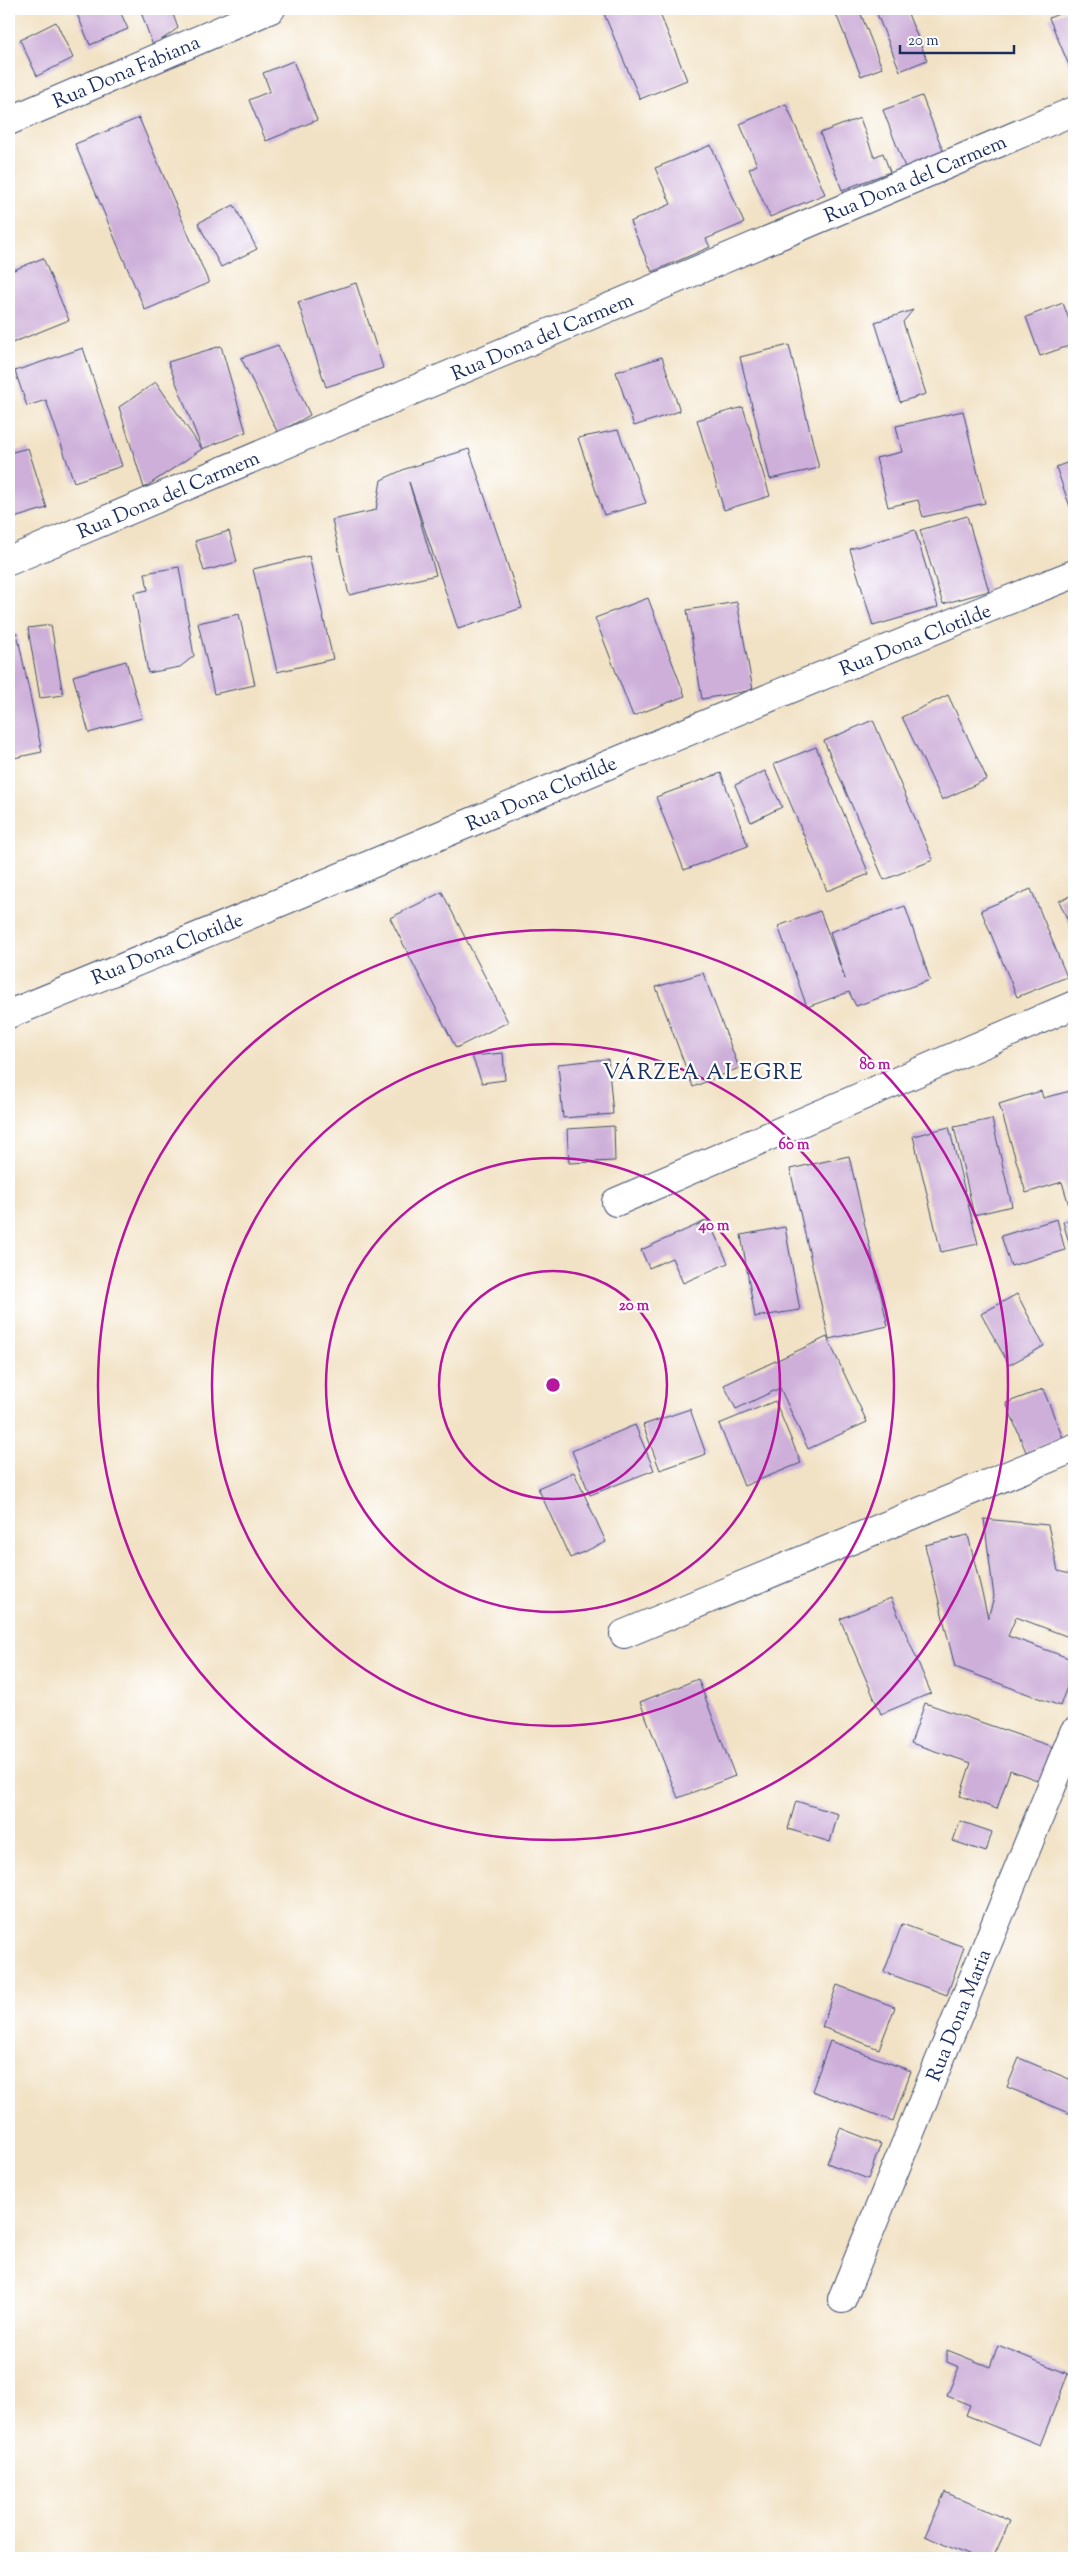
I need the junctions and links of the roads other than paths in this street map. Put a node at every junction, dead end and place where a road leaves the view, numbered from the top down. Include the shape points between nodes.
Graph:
1 (271, 9) edge
2 (1074, 111) edge
3 (9, 121) edge
4 (9, 561) edge
5 (1074, 574) edge
6 (1074, 1005) edge
7 (9, 1014) edge
8 (616, 1202) dead end
9 (1074, 1448) edge
10 (624, 1634) dead end
11 (1074, 1732) edge
12 (842, 2299) dead end

1 - 3 street, Rua Dona Fabiana
2 - 4 street, Rua Dona del Carmem
5 - 7 street, Rua Dona Clotilde via 702,724 415,847
6 - 8 street
9 - 10 street
11 - 12 street, Rua Dona Maria

